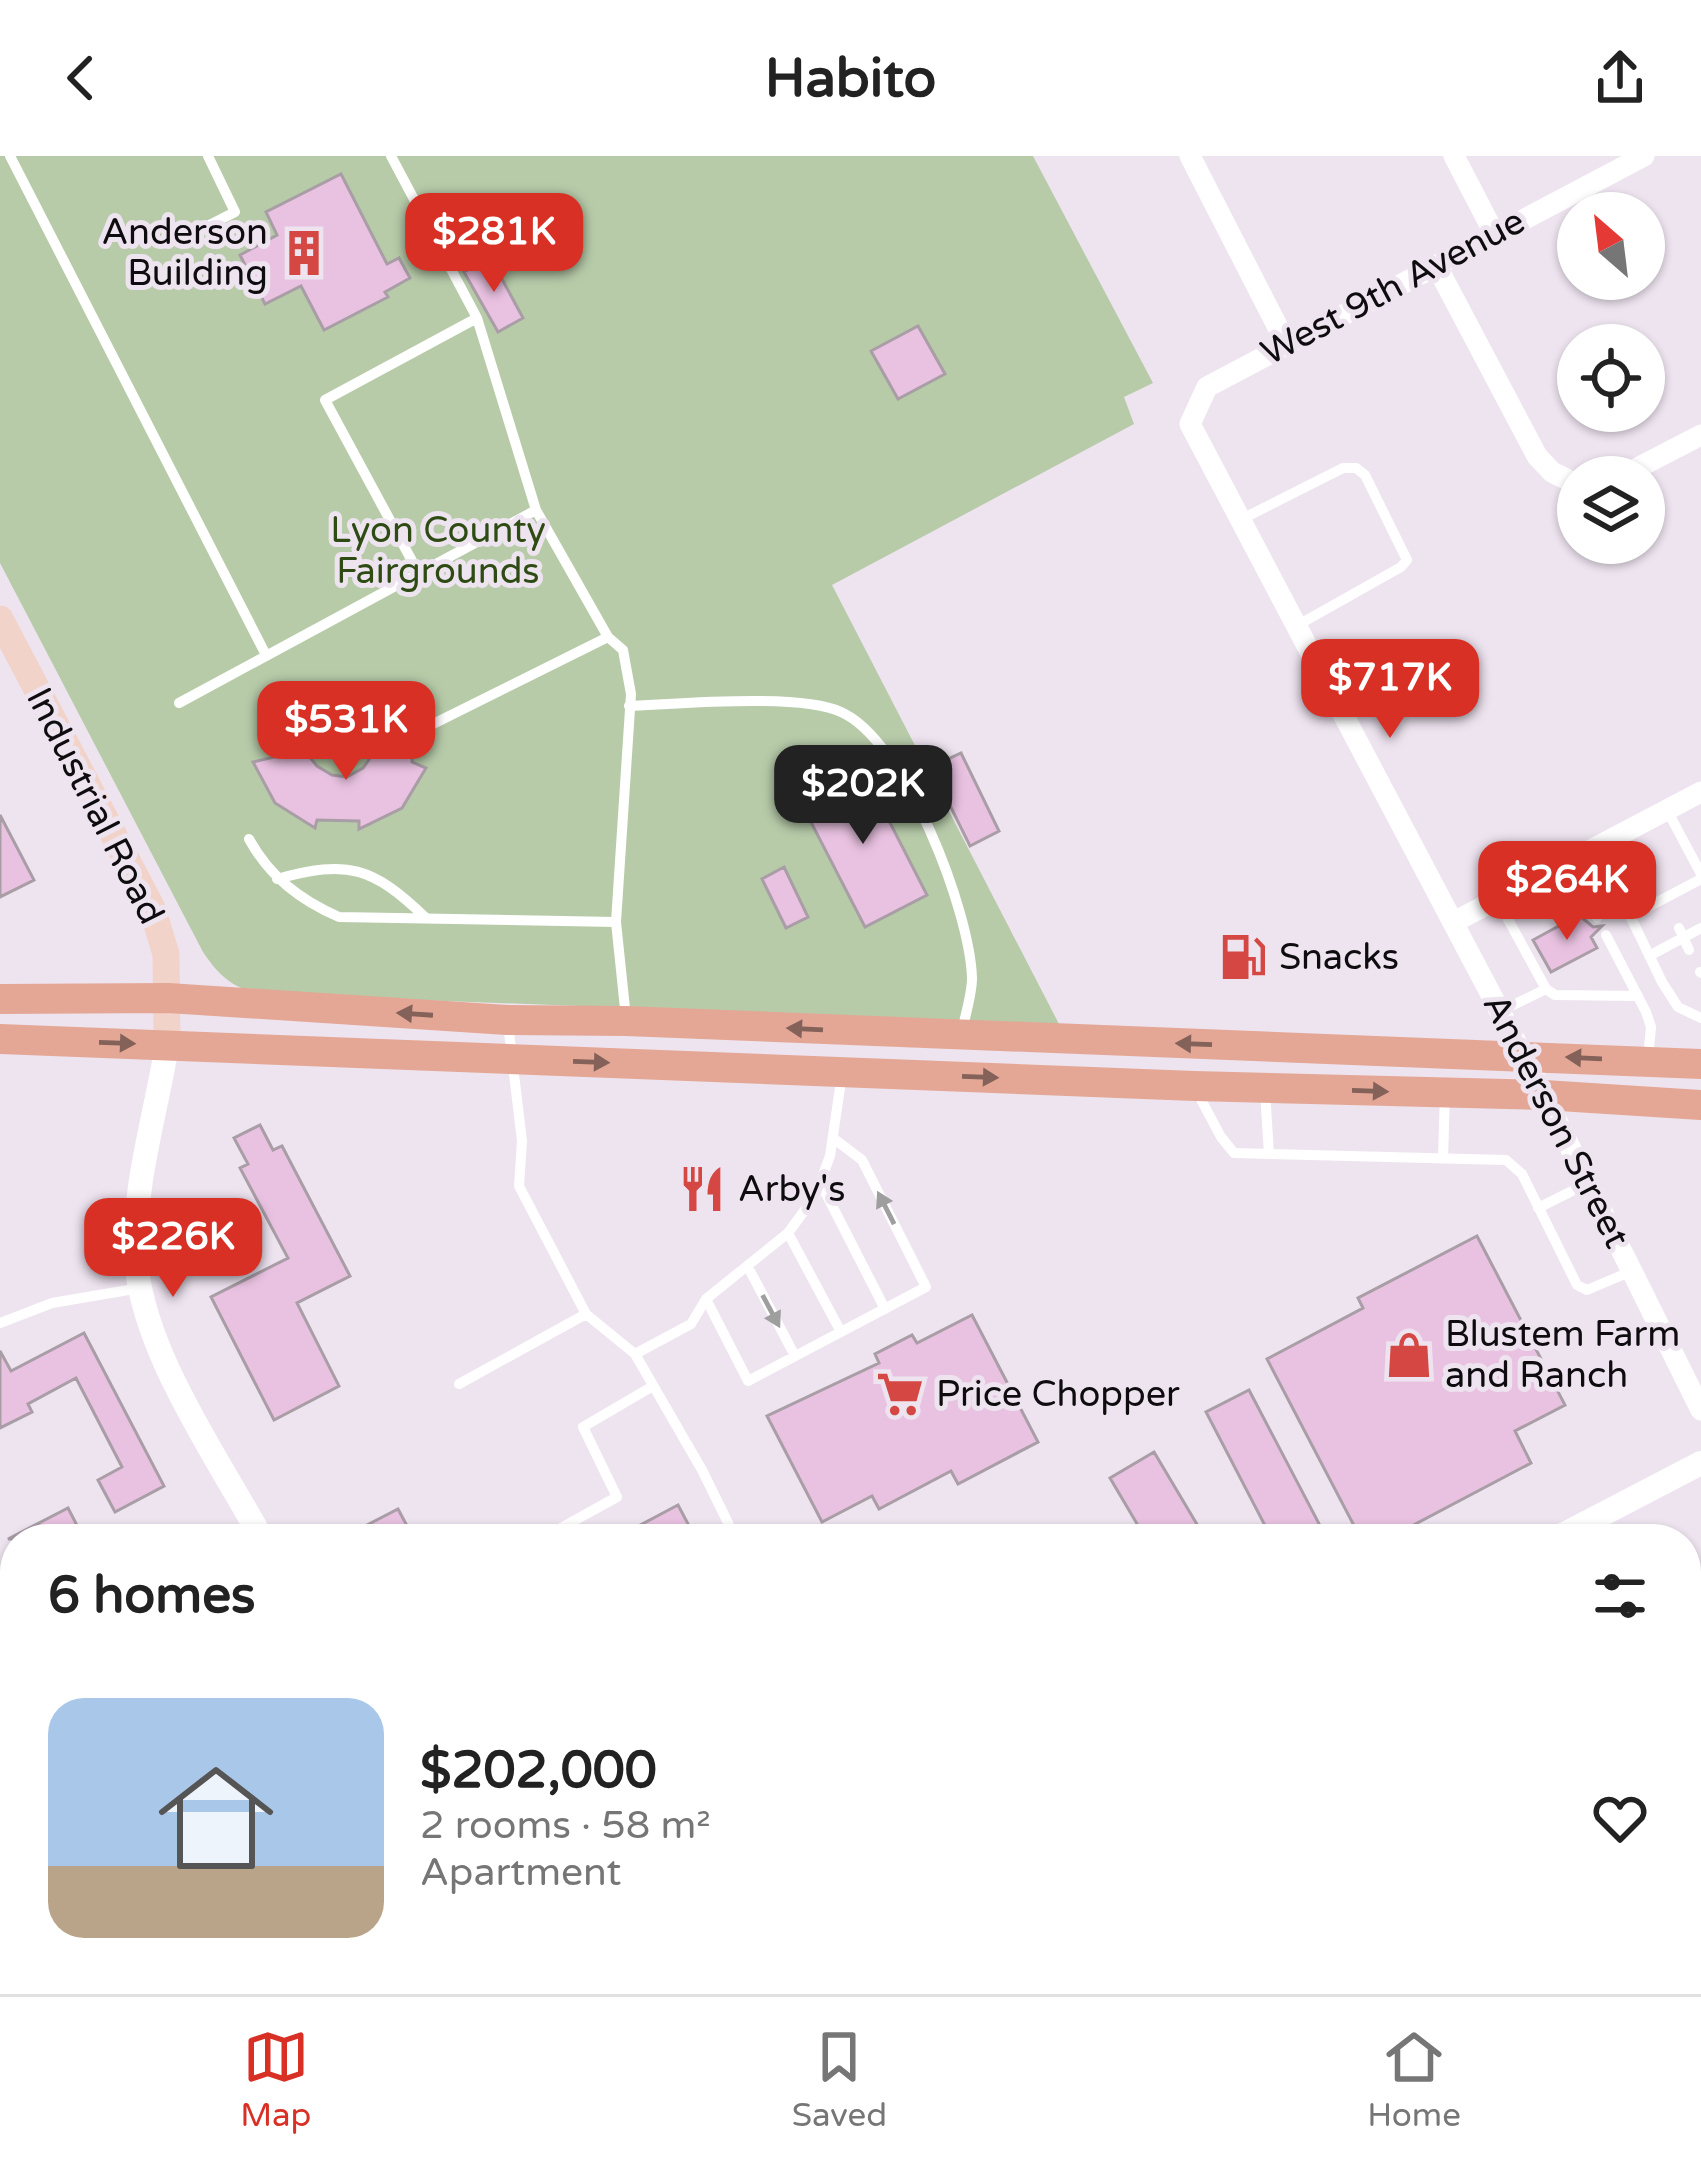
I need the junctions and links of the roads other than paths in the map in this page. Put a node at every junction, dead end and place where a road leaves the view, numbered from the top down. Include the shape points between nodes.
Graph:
1 (10, 156) edge
2 (208, 156) edge
3 (391, 156) edge
4 (1190, 156) edge
5 (1454, 156) edge
6 (1644, 156) edge
7 (1494, 233) junction
8 (188, 236) dead end
9 (1436, 265) junction
10 (477, 318) junction
11 (1286, 343) junction
12 (1207, 387) joint
13 (1701, 434) edge
14 (1660, 456) edge
15 (1557, 474) edge
16 (536, 510) junction
17 (1240, 520) junction
18 (418, 572) junction
19 (0, 619) edge
20 (1297, 626) junction
21 (608, 637) junction
22 (266, 655) junction
23 (179, 703) dead end
24 (629, 706) junction
25 (422, 730) dead end
26 (1701, 792) edge
27 (1667, 810) junction
28 (249, 839) dead end
29 (1597, 847) junction
30 (1569, 862) junction
31 (1701, 876) edge
32 (277, 878) junction
33 (1497, 899) junction
34 (1630, 916) junction
35 (426, 918) junction
36 (1597, 918) dead end
37 (616, 922) junction
38 (1454, 922) junction
39 (1701, 928) edge
40 (1606, 934) dead end
41 (1649, 956) junction
42 (1546, 989) junction
43 (1638, 996) junction
44 (168, 998) junction
45 (0, 999) edge
46 (1501, 1011) junction
47 (1701, 1018) edge
48 (507, 1020) junction
49 (626, 1021) junction
50 (962, 1034) junction
51 (0, 1039) edge
52 (167, 1045) junction
53 (1523, 1055) junction
54 (514, 1059) junction
55 (1648, 1061) junction
56 (1701, 1064) edge
57 (842, 1072) junction
58 (1194, 1086) junction
59 (1265, 1088) junction
60 (1445, 1093) junction
61 (1544, 1095) junction
62 (1701, 1105) edge
63 (833, 1138) junction
64 (1269, 1154) junction
65 (1443, 1156) junction
66 (820, 1182) junction
67 (1588, 1183) junction
68 (1538, 1208) junction
69 (788, 1232) junction
70 (748, 1267) junction
71 (1632, 1271) junction
72 (140, 1288) junction
73 (706, 1299) junction
74 (885, 1309) junction
75 (586, 1314) junction
76 (0, 1323) edge
77 (842, 1332) junction
78 (635, 1354) junction
79 (795, 1356) junction
80 (459, 1384) dead end
81 (653, 1386) junction
82 (1701, 1411) edge
83 (1701, 1462) edge
84 (254, 1524) edge
85 (568, 1524) edge
86 (728, 1524) edge
87 (1584, 1524) edge

1 - 22 lane
2 - 8 lane via 235,212
3 - 10 lane
4 - 11 street
5 - 7 street
6 - 7 street, West 9th Avenue
7 - 9 street, West 9th Avenue
9 - 11 street, West 9th Avenue
9 - 15 street via 1537,456
10 - 16 lane
10 - 18 lane via 325,400
11 - 12 street, West 9th Avenue
12 - 17 street, Anderson Street via 1190,424
13 - 14 street
16 - 18 lane
16 - 21 lane
17 - 20 street, Anderson Street
17 - 20 lane via 1343,468 1365,475 1407,560
18 - 22 lane
19 - 44 main road, Industrial Road via 152,908
20 - 38 street, Anderson Street
21 - 24 lane via 623,650
21 - 25 lane
22 - 23 lane
24 - 37 lane
24 - 50 lane via 803,705 839,711 863,727 900,770 938,849 972,981
26 - 27 street
27 - 29 street
27 - 31 lane
28 - 32 lane
29 - 30 street
29 - 34 lane
30 - 33 street
30 - 36 lane
31 - 34 lane via 1667,904
32 - 35 lane via 339,917
32 - 35 lane via 316,868 361,871 392,886
33 - 38 street
33 - 42 lane
34 - 41 lane
35 - 37 lane
37 - 49 lane
38 - 46 street, Anderson Street
39 - 41 lane
40 - 43 lane
41 - 47 lane via 1678,1007
42 - 43 lane
42 - 46 lane
43 - 55 lane via 1651,1027
44 - 45 main road
48 -> 44 main road
44 - 52 main road, Industrial Road
46 - 53 street, Anderson Street
48 - 49 main road
48 - 54 lane
50 -> 49 main road
53 -> 50 main road
51 -> 52 main road
52 - 54 main road
52 - 72 street via 137,1207
55 -> 53 main road
53 - 61 street, Anderson Street
54 -> 57 main road
54 - 75 lane via 519,1186
55 - 56 main road
57 -> 58 main road
57 - 63 lane
58 - 59 main road
58 - 64 lane via 1234,1153
59 -> 60 main road
59 - 64 lane
60 - 61 main road
60 - 65 lane
61 - 62 main road
61 - 67 street, Anderson Street
63 - 66 lane
74 -> 63 lane via 926,1287 862,1160
64 - 65 lane
65 - 68 lane via 1506,1160
66 - 69 lane
66 - 74 lane
67 - 68 lane
67 - 71 street, Anderson Street
68 - 71 lane via 1576,1285 1587,1290
69 - 70 lane
69 - 77 lane
70 - 73 lane
70 -> 79 lane
71 - 82 street, Anderson Street
72 - 76 lane via 52,1303
72 - 84 street via 165,1362
73 - 78 lane via 691,1324
73 - 79 lane via 748,1381
74 - 77 lane
75 - 78 lane
75 - 80 lane
77 - 79 lane
78 - 81 lane
81 - 85 lane via 583,1427 617,1497
81 - 86 lane
83 - 87 street

